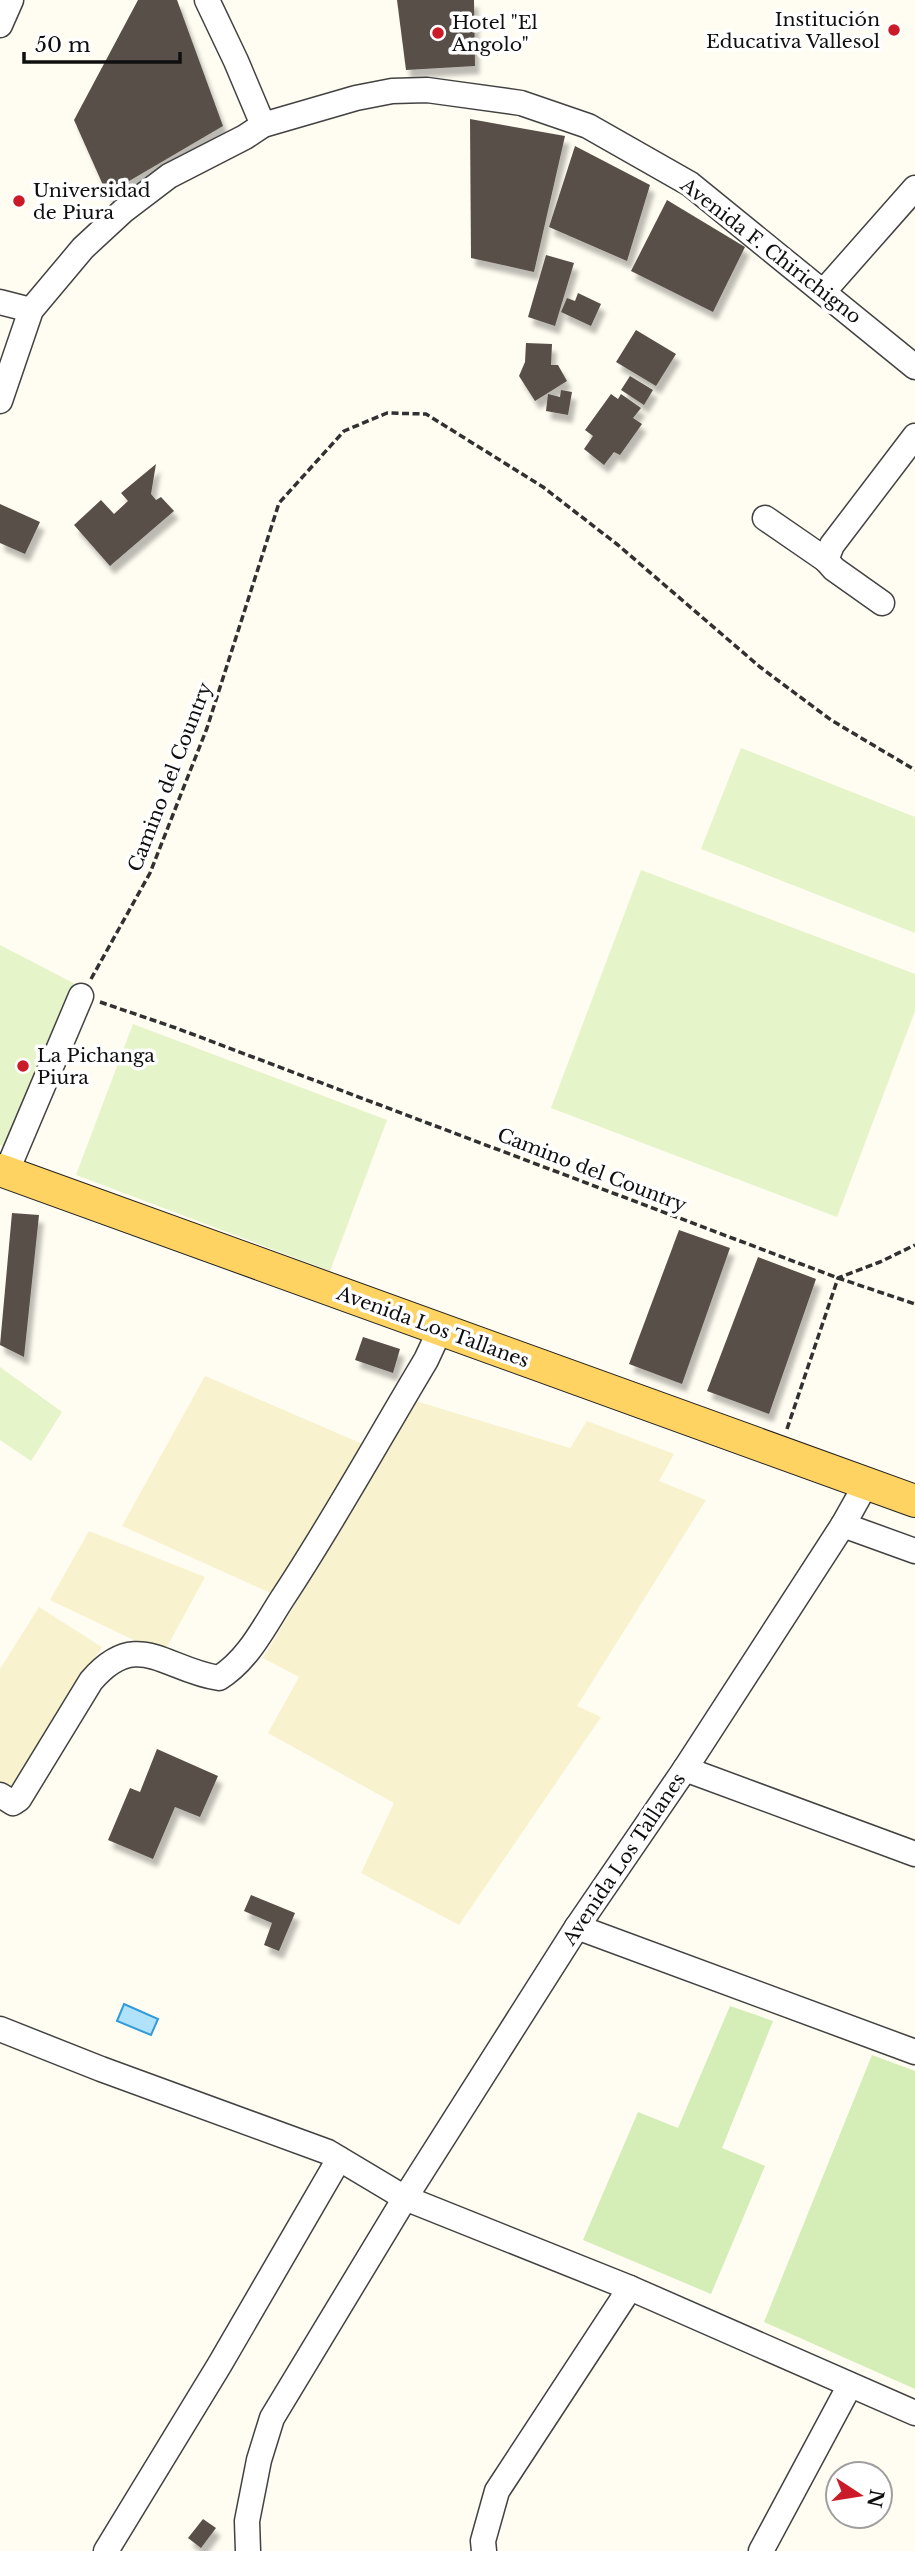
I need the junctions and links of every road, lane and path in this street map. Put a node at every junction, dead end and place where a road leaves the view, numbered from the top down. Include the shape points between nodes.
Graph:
1 (12, 0) edge
2 (207, 0) edge
3 (0, 25) edge
4 (262, 125) junction
5 (915, 188) edge
6 (824, 291) junction
7 (0, 302) edge
8 (31, 310) junction
9 (9, 343) edge
10 (915, 367) edge
11 (0, 401) edge
12 (915, 436) edge
13 (765, 518) dead end
14 (826, 560) junction
15 (882, 603) dead end
16 (915, 770) edge
17 (81, 996) junction
18 (3, 1171) edge
19 (915, 1245) edge
20 (838, 1278) junction
21 (915, 1304) edge
22 (440, 1330) junction
23 (779, 1452) junction
24 (866, 1484) junction
25 (915, 1501) edge
26 (843, 1525) junction
27 (915, 1551) edge
28 (685, 1769) junction
29 (0, 1796) edge
30 (915, 1854) edge
31 (577, 1927) junction
32 (0, 2029) edge
33 (915, 2052) edge
34 (340, 2159) junction
35 (405, 2198) junction
36 (630, 2288) junction
37 (850, 2385) junction
38 (915, 2413) edge
39 (106, 2551) edge
40 (248, 2551) edge
41 (484, 2551) edge
42 (761, 2551) edge

1 - 3 street
2 - 4 street
4 - 6 street, Avenida F. Chirichigno via 393,91 427,90 521,103 588,126 690,184
4 - 8 street, Avenida F. Chirichigno via 169,176 123,211 83,248
5 - 6 street
6 - 10 street, Avenida F. Chirichigno
7 - 8 street
8 - 9 street
9 - 11 street
12 - 14 street via 832,545
13 - 14 street
14 - 15 street
16 - 17 path, Camino del Country via 831,720 760,667 543,487 426,414 387,413 344,431 279,503 207,728 150,873
17 - 18 street
17 - 20 path, Camino del Country
18 - 22 main road, Avenida Los Tallanes
19 - 20 path
20 - 21 path, Camino del Country
20 - 23 path
22 - 23 main road, Avenida Los Tallanes
22 - 29 street via 306,1563 248,1651 219,1678 138,1653 105,1664 19,1799 13,1803
23 - 24 main road, Avenida Los Tallanes
24 - 25 main road, Avenida Los Tallanes
24 - 26 street, Avenida Los Tallanes
26 - 27 street
26 - 28 street, Avenida Los Tallanes
28 - 30 street
28 - 31 street, Avenida Los Tallanes
31 - 33 street
31 - 35 street, Avenida Los Tallanes
32 - 34 street
34 - 35 street
34 - 39 street
35 - 36 street
35 - 40 street, Avenida Los Tallanes via 272,2418 247,2521
36 - 37 street
36 - 41 street via 497,2491
37 - 38 street
37 - 42 street

